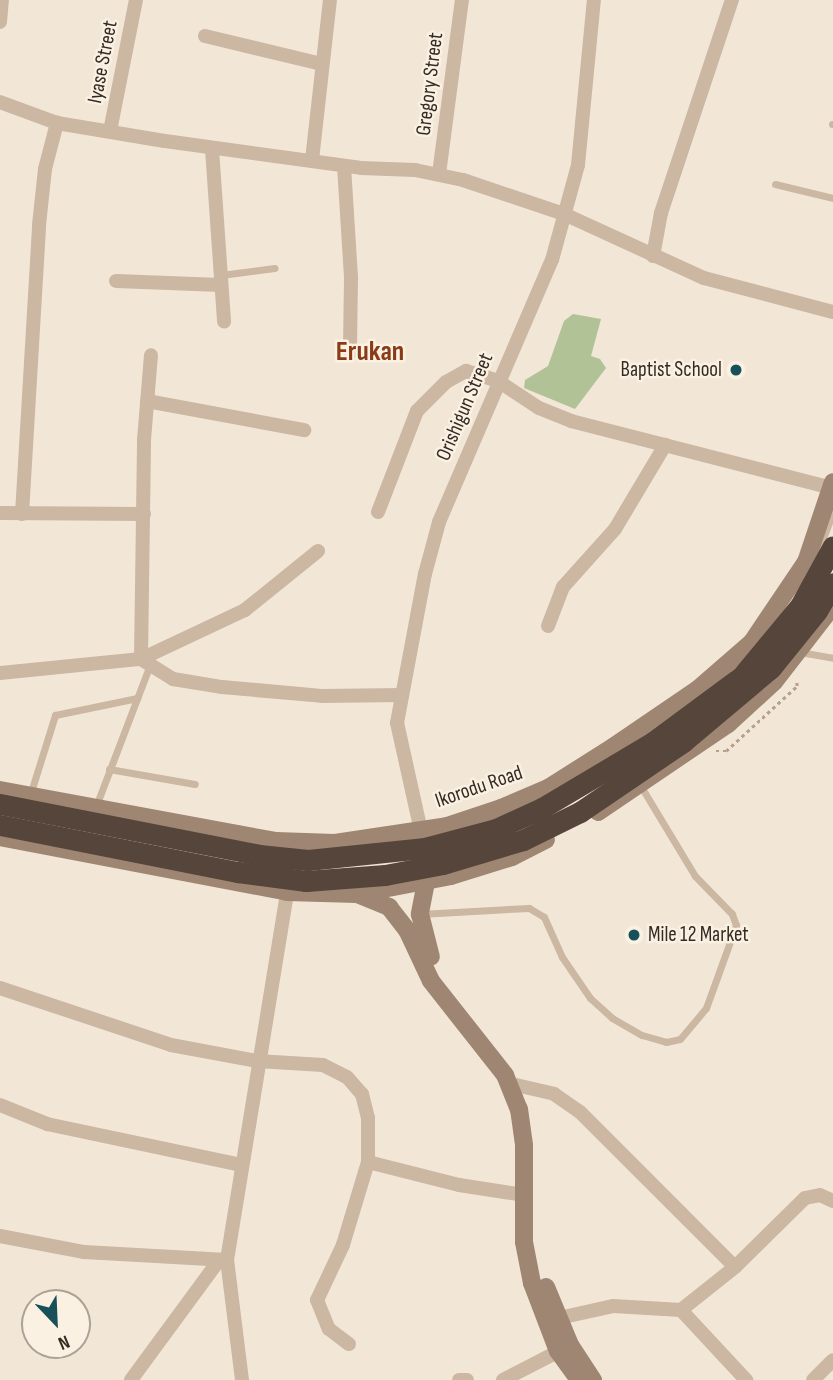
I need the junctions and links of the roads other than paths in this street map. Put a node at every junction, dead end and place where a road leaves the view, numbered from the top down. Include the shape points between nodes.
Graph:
1 (2, 0) edge
2 (136, 0) edge
3 (330, 0) edge
4 (462, 0) edge
5 (594, 0) edge
6 (732, 0) edge
7 (0, 22) edge
8 (205, 36) dead end
9 (322, 64) junction
10 (0, 102) edge
11 (57, 123) junction
12 (110, 131) junction
13 (212, 149) junction
14 (312, 160) junction
15 (344, 166) junction
16 (439, 174) junction
17 (775, 184) dead end
18 (833, 198) edge
19 (564, 214) junction
20 (653, 256) junction
21 (275, 268) dead end
22 (221, 280) junction
23 (116, 281) dead end
24 (833, 312) edge
25 (224, 322) dead end
26 (350, 352) dead end
27 (151, 355) dead end
28 (498, 381) junction
29 (147, 401) junction
30 (304, 430) dead end
31 (664, 445) junction
32 (832, 485) edge
33 (379, 512) dead end
34 (833, 512) edge
35 (0, 513) edge
36 (22, 514) junction
37 (144, 514) junction
38 (833, 546) edge
39 (318, 551) dead end
40 (833, 583) edge
41 (833, 606) edge
42 (548, 626) dead end
43 (800, 652) junction
44 (833, 658) edge
45 (145, 663) junction
46 (0, 673) edge
47 (402, 695) junction
48 (137, 698) junction
49 (109, 769) junction
50 (195, 784) dead end
51 (640, 785) junction
52 (0, 791) edge
53 (30, 795) junction
54 (0, 804) edge
55 (88, 812) junction
56 (0, 825) edge
57 (421, 831) junction
58 (0, 836) edge
59 (72, 841) junction
60 (426, 882) junction
61 (287, 892) junction
62 (357, 894) junction
63 (420, 914) junction
64 (0, 988) edge
65 (257, 1062) junction
66 (516, 1085) junction
67 (0, 1105) edge
68 (368, 1162) junction
69 (241, 1165) junction
70 (524, 1195) junction
71 (833, 1200) edge
72 (0, 1236) edge
73 (223, 1260) junction
74 (735, 1267) junction
75 (681, 1310) junction
76 (559, 1318) junction
77 (349, 1345) dead end
78 (564, 1348) junction
79 (833, 1360) edge
80 (131, 1380) edge
81 (242, 1380) edge
82 (460, 1380) edge
83 (467, 1380) edge
84 (503, 1380) edge
85 (579, 1380) edge
86 (593, 1380) edge
87 (746, 1380) edge
88 (813, 1380) edge

1 - 7 street
2 - 12 street, Iyase Street
3 - 9 street
4 - 16 street, Gregory Street
5 - 19 street, Orishigun Street via 578,165
6 - 20 street via 661,213
8 - 9 street
9 - 14 street
10 - 11 street
11 - 12 street
11 - 36 street via 45,169 39,225
12 - 13 street
13 - 14 street
13 - 22 street
14 - 15 street
15 - 16 street
15 - 26 street via 353,321
16 - 19 street
17 - 18 lane
19 - 20 street
19 - 28 street, Orishigun Street via 552,260
20 - 24 street via 704,278
21 - 22 lane
22 - 23 street
22 - 25 street
27 - 29 street
28 - 31 street via 556,415
28 - 33 street via 466,371 427,398 401,445
28 - 47 street, Orishigun Street via 433,540
29 - 30 street
29 - 37 street
31 - 32 street
31 - 42 street via 615,529 564,587
32 - 57 street, Ikorodu Road via 806,562 780,604 752,642 698,689 548,788
34 - 52 lane via 808,573 784,609 750,651 707,690 571,782 524,808 474,825 399,842 317,851 271,846
35 - 36 street
36 - 37 street
37 - 45 street
38 - 55 highway, Ikorodu Road via 800,606 742,676 641,749 542,808 496,829 425,848 308,860 259,855
39 - 45 street via 245,610
40 - 59 highway via 796,640 741,698 592,804 523,840 419,868 306,881
41 - 43 street
43 - 44 lane
43 - 51 street via 728,724
45 - 46 street
45 - 47 street via 173,679 276,694
45 - 48 lane
47 - 57 street, Orishigun Street via 397,723
48 - 49 lane
48 - 53 lane via 55,715 48,725
49 - 50 lane
49 - 55 lane
51 - 60 street via 512,857
51 - 63 lane via 695,876 732,914 736,925 706,1008 680,1039 666,1042 642,1035 611,1018 590,998 562,957 544,917 529,908
52 - 53 street, Ikorodu Road
52 - 55 highway
53 - 55 street, Ikorodu Road
54 - 55 highway, Ikorodu Road
55 - 57 street, Ikorodu Road via 276,841 335,844
56 - 59 highway
58 - 59 highway
58 - 61 street
60 - 62 street
60 - 63 street
61 - 62 street
61 - 65 street
62 - 70 street via 389,907 407,930 431,981 505,1074 519,1108
63 - 66 street via 439,977 500,1055
64 - 65 street via 171,1045
65 - 68 street via 323,1065 347,1077 362,1094 368,1118
65 - 69 street
66 - 74 street via 554,1094 580,1112
66 - 76 street via 528,1112 533,1150 534,1234 545,1285
67 - 69 street via 47,1124
68 - 70 street via 459,1185
68 - 77 street via 343,1245 317,1300 329,1329
69 - 73 street
70 - 78 street via 524,1242 532,1283
71 - 74 street via 820,1195 804,1198
72 - 73 street via 84,1252
73 - 80 street
73 - 81 street
74 - 75 street
75 - 76 street via 613,1306
75 - 87 street
76 - 78 street
78 - 84 street
78 - 85 street
78 - 86 street
79 - 88 street
82 - 83 street

